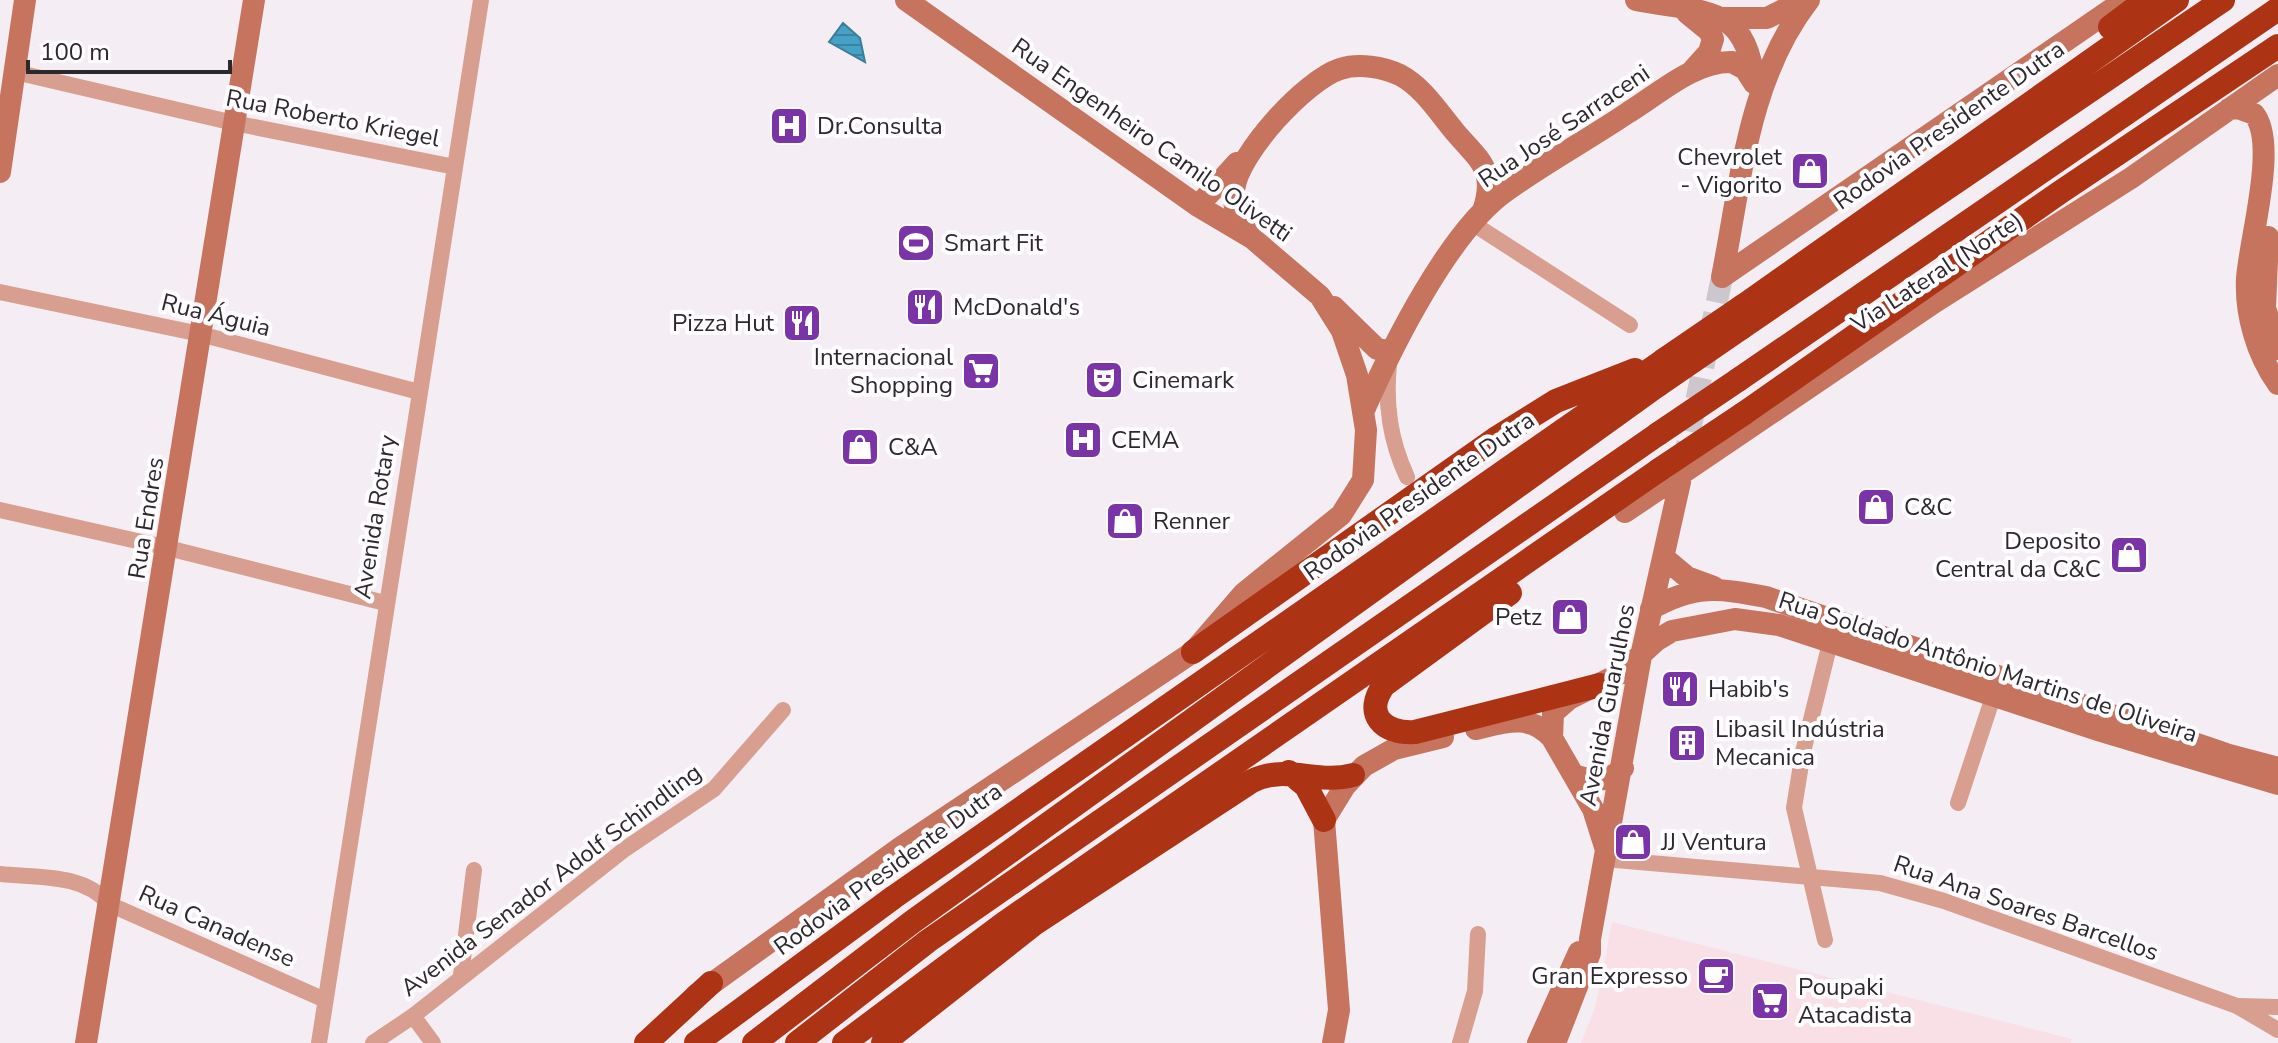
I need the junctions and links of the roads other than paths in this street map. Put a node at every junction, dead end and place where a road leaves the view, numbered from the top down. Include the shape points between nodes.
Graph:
1 (25, 0) edge
2 (254, 0) edge
3 (481, 0) edge
4 (906, 0) edge
5 (1636, 0) edge
6 (1803, 0) edge
7 (1809, 0) edge
8 (2125, 0) edge
9 (2146, 0) edge
10 (2177, 0) edge
11 (2223, 0) edge
12 (1680, 9) junction
13 (2278, 9) edge
14 (1721, 18) junction
15 (2278, 24) edge
16 (2278, 46) edge
17 (15, 72) junction
18 (1691, 73) junction
19 (2278, 75) edge
20 (1754, 83) junction
21 (2027, 103) junction
22 (2229, 109) junction
23 (1755, 111) junction
24 (234, 123) junction
25 (1254, 145) junction
26 (2278, 164) edge
27 (455, 167) junction
28 (1487, 169) junction
29 (0, 172) edge
30 (1529, 177) junction
31 (1198, 206) junction
32 (1478, 217) junction
33 (1252, 238) junction
34 (1869, 290) junction
35 (0, 292) edge
36 (1320, 296) junction
37 (1742, 317) junction
38 (1630, 325) dead end
39 (200, 334) junction
40 (2278, 349) edge
41 (1390, 351) junction
42 (1658, 371) junction
43 (2278, 384) edge
44 (419, 392) junction
45 (1364, 410) junction
46 (1407, 477) dead end
47 (1661, 477) junction
48 (0, 510) edge
49 (1625, 512) junction
50 (168, 548) junction
51 (1663, 557) junction
52 (1715, 588) junction
53 (1766, 597) junction
54 (385, 603) junction
55 (1651, 609) junction
56 (1761, 620) junction
57 (1830, 643) junction
58 (1927, 650) junction
59 (1193, 652) junction
60 (1641, 656) junction
61 (1920, 673) junction
62 (1600, 685) junction
63 (1993, 697) junction
64 (783, 710) dead end
65 (1552, 738) junction
66 (1623, 768) junction
67 (2278, 768) edge
68 (1289, 772) junction
69 (1353, 775) junction
70 (1577, 776) junction
71 (2278, 784) edge
72 (1958, 803) dead end
73 (1324, 820) junction
74 (1605, 854) junction
75 (474, 870) dead end
76 (0, 874) edge
77 (1812, 875) junction
78 (109, 904) junction
79 (1478, 934) dead end
80 (1590, 939) junction
81 (1825, 940) dead end
82 (461, 975) junction
83 (711, 983) junction
84 (325, 1000) junction
85 (2237, 1006) junction
86 (2278, 1007) edge
87 (413, 1016) junction
88 (2278, 1030) edge
89 (86, 1043) edge
90 (319, 1043) edge
91 (373, 1043) edge
92 (433, 1043) edge
93 (636, 1043) edge
94 (646, 1043) edge
95 (696, 1043) edge
96 (754, 1043) edge
97 (797, 1043) edge
98 (844, 1043) edge
99 (883, 1043) edge
100 (1333, 1043) edge
101 (1460, 1043) edge
102 (1538, 1043) edge
103 (1555, 1043) edge

1 - 17 street
2 - 24 street, Rua Endres
3 - 27 street, Avenida Rotary
4 - 31 street, Rua Engenheiro Camilo Olivetti
5 - 12 street
6 - 14 street via 1767,18
7 - 23 street via 1781,39
8 - 23 street via 1722,277
9 - 21 highway via 2073,54
10 - 21 highway, Rodovia Presidente Dutra
11 - 37 highway, Rodovia Presidente Dutra
12 - 14 street
12 - 18 street, Rua José Sarraceni via 1713,39
13 - 34 highway
14 - 20 street via 1735,25 1746,41
15 - 34 highway via 1932,258 1883,289
16 - 47 highway, bridge via 2059,193
17 - 24 street, Rua Roberto Kriegel
17 - 29 street
18 - 20 street, Rua José Sarraceni via 1732,62
18 - 30 street, Rua José Sarraceni
19 - 22 street, Via Lateral (Norte)
20 - 23 street
21 - 37 highway, Rodovia Presidente Dutra
22 - 43 street via 2254,114 2267,139 2248,294 2257,343
22 - 49 street, Via Lateral (Norte)
24 - 27 street, Rua Roberto Kriegel
24 - 39 street, Rua Endres
25 - 28 street via 1322,78 1343,68 1368,67 1410,81
25 - 31 street
25 - 33 street via 1233,192 1236,213
26 - 40 street via 2264,290
27 - 44 street, Avenida Rotary
28 - 30 street via 1506,177
28 - 32 street via 1491,189
30 - 32 street, Rua José Sarraceni
31 - 33 street, Rua Engenheiro Camilo Olivetti
32 - 38 street
32 - 41 street, Rua José Sarraceni
33 - 36 street, Rua Engenheiro Camilo Olivetti
34 - 97 highway, bridge via 941,932
35 - 39 street, Rua Águia
36 - 41 street via 1377,349
36 - 45 street, Rua Engenheiro Camilo Olivetti via 1351,351
37 - 42 highway, Rodovia Presidente Dutra, bridge
39 - 44 street, Rua Águia
39 - 50 street, Rua Endres
41 - 45 street, Rua José Sarraceni
41 - 46 street via 1388,420
42 - 59 highway via 1603,381 1556,401
42 - 95 highway, Rodovia Presidente Dutra via 894,897
42 - 96 highway, Rodovia Presidente Dutra
44 - 54 street, Avenida Rotary
45 - 59 street, Rua Engenheiro Camilo Olivetti via 1366,463 1352,502 1244,593
47 - 49 highway
47 - 51 street, Avenida Guarulhos
47 - 98 highway via 1003,924
48 - 50 street
49 - 62 highway via 1384,685 1376,701 1380,723 1389,730 1415,732
50 - 54 street
50 - 78 street, Rua Endres
51 - 52 street via 1687,577
51 - 55 street, Avenida Guarulhos
52 - 53 street, Rua Soldado Antônio Martins de Oliveira
52 - 55 street, Rua Soldado Antônio Martins de Oliveira via 1685,593
53 - 56 street
53 - 58 street, Rua Soldado Antônio Martins de Oliveira
54 - 84 street, Avenida Rotary
55 - 60 street, Avenida Guarulhos
56 - 57 street, Rua Soldado Antônio Martins de Oliveira
56 - 60 street, Rua Soldado Antônio Martins de Oliveira via 1735,619 1672,631
57 - 61 street, Rua Soldado Antônio Martins de Oliveira
57 - 77 street via 1794,808
58 - 61 street
58 - 67 street, Rua Soldado Antônio Martins de Oliveira
59 - 83 street, Rua Engenheiro Camilo Olivetti via 900,848
60 - 62 street, Rua Soldado Antônio Martins de Oliveira
60 - 66 street, Avenida Guarulhos
61 - 63 street, Rua Soldado Antônio Martins de Oliveira
62 - 65 street, Rua Soldado Antônio Martins de Oliveira via 1559,705 1550,721
63 - 71 street, Rua Soldado Antônio Martins de Oliveira
63 - 72 street
64 - 82 street, Avenida Senador Adolf Schindling via 714,789 625,849
65 - 69 street via 1532,722 1504,722 1394,749
65 - 70 street
66 - 70 street via 1607,780
66 - 74 street, Avenida Guarulhos
68 - 69 highway via 1323,779
68 - 73 highway via 1306,786
68 - 99 highway via 1252,781 1034,924
69 - 73 street
70 - 74 street
73 - 100 street via 1339,1010
74 - 77 street, Rua Ana Soares Barcellos
74 - 80 street, Avenida Guarulhos
75 - 82 street
76 - 78 street, Rua Canadense via 78,882
77 - 81 street
77 - 85 street, Rua Ana Soares Barcellos via 1912,891
78 - 84 street, Rua Canadense
78 - 89 street, Rua Endres
79 - 101 street via 1475,991
80 - 102 street, Avenida Guarulhos via 1574,962
80 - 103 street, Avenida Guarulhos via 1587,966
82 - 87 street, Avenida Senador Adolf Schindling
83 - 93 street, Rua Engenheiro Camilo Olivetti
83 - 94 highway
84 - 90 street, Avenida Rotary
85 - 86 street
85 - 88 street
87 - 91 street, Avenida Senador Adolf Schindling
87 - 92 street

